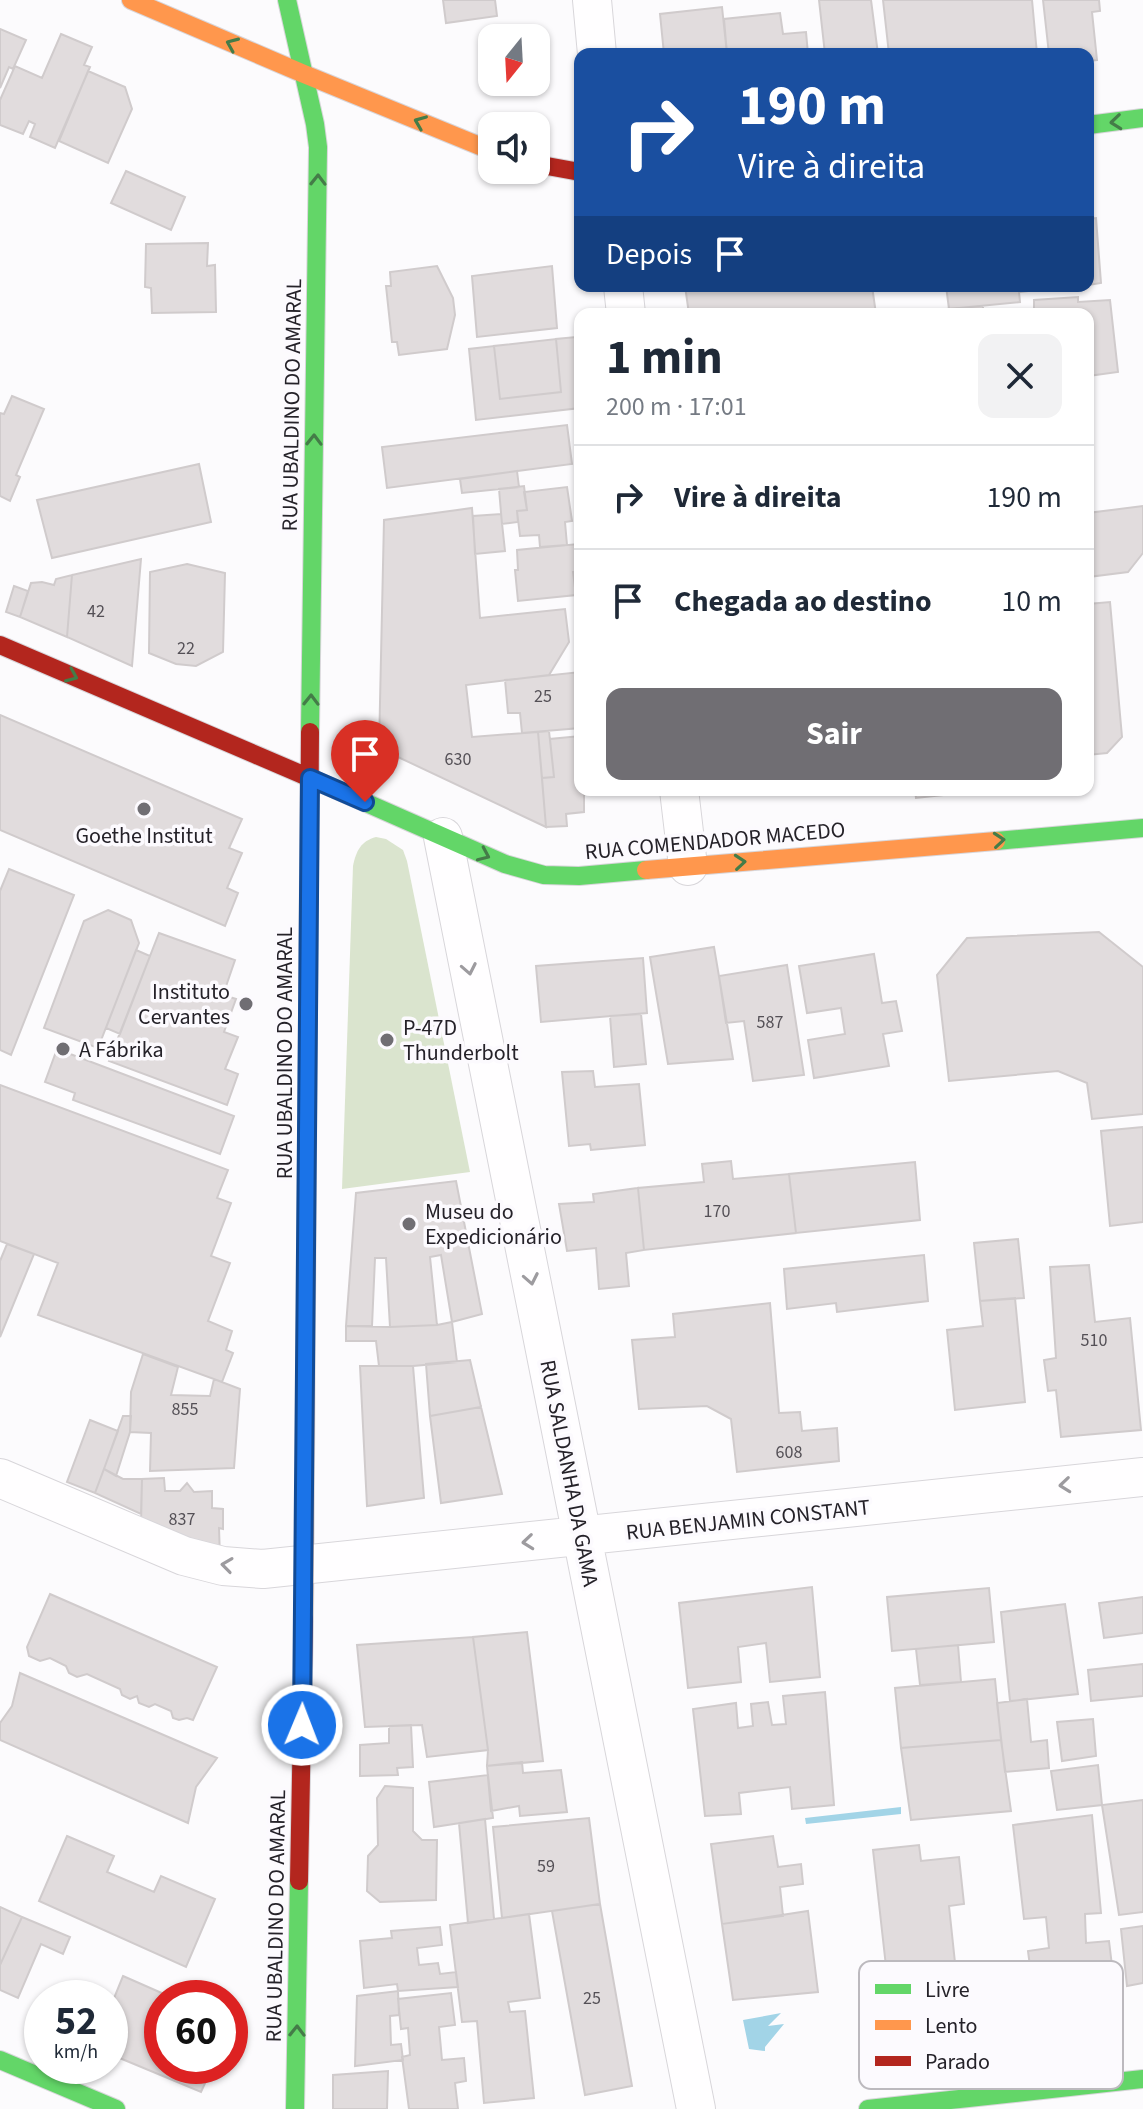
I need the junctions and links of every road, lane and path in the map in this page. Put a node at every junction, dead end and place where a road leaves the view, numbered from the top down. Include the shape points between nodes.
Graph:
1 (131, 0) edge
2 (287, 0) edge
3 (592, 0) edge
4 (596, 48) edge
5 (304, 74) junction
6 (1143, 118) edge
7 (1094, 124) edge
8 (478, 145) edge
9 (550, 167) edge
10 (574, 171) edge
11 (0, 645) edge
12 (310, 778) junction
13 (680, 796) edge
14 (1143, 828) edge
15 (443, 837) junction
16 (688, 866) junction
17 (1143, 1477) edge
18 (0, 1478) edge
19 (583, 1537) junction
20 (305, 1566) junction
21 (0, 2060) edge
22 (1143, 2079) edge
23 (1123, 2081) edge
24 (1051, 2089) edge
25 (116, 2109) edge
26 (295, 2109) edge
27 (696, 2109) edge
28 (868, 2109) edge

5 -> 1 main road
2 - 5 main road, RUA UBALDINO DO AMARAL
3 - 4 street
8 -> 5 main road
12 -> 5 main road, RUA UBALDINO DO AMARAL via 318,147
6 -> 7 main road
9 - 10 main road
11 -> 12 main road, RUA COMENDADOR MACEDO
12 - 15 main road, RUA COMENDADOR MACEDO
12 - 20 main road, RUA UBALDINO DO AMARAL
13 - 16 street
16 -> 14 main road, RUA COMENDADOR MACEDO
15 -> 16 main road, RUA COMENDADOR MACEDO via 544,875
15 -> 19 street, RUA SALDANHA DA GAMA
17 -> 19 street, RUA BENJAMIN CONSTANT
20 -> 18 street, RUA BENJAMIN CONSTANT via 223,1566 184,1556
19 -> 20 street, RUA BENJAMIN CONSTANT
19 - 27 street, RUA SALDANHA DA GAMA
26 -> 20 main road, RUA UBALDINO DO AMARAL
21 - 25 main road
22 - 23 main road
24 - 28 main road

